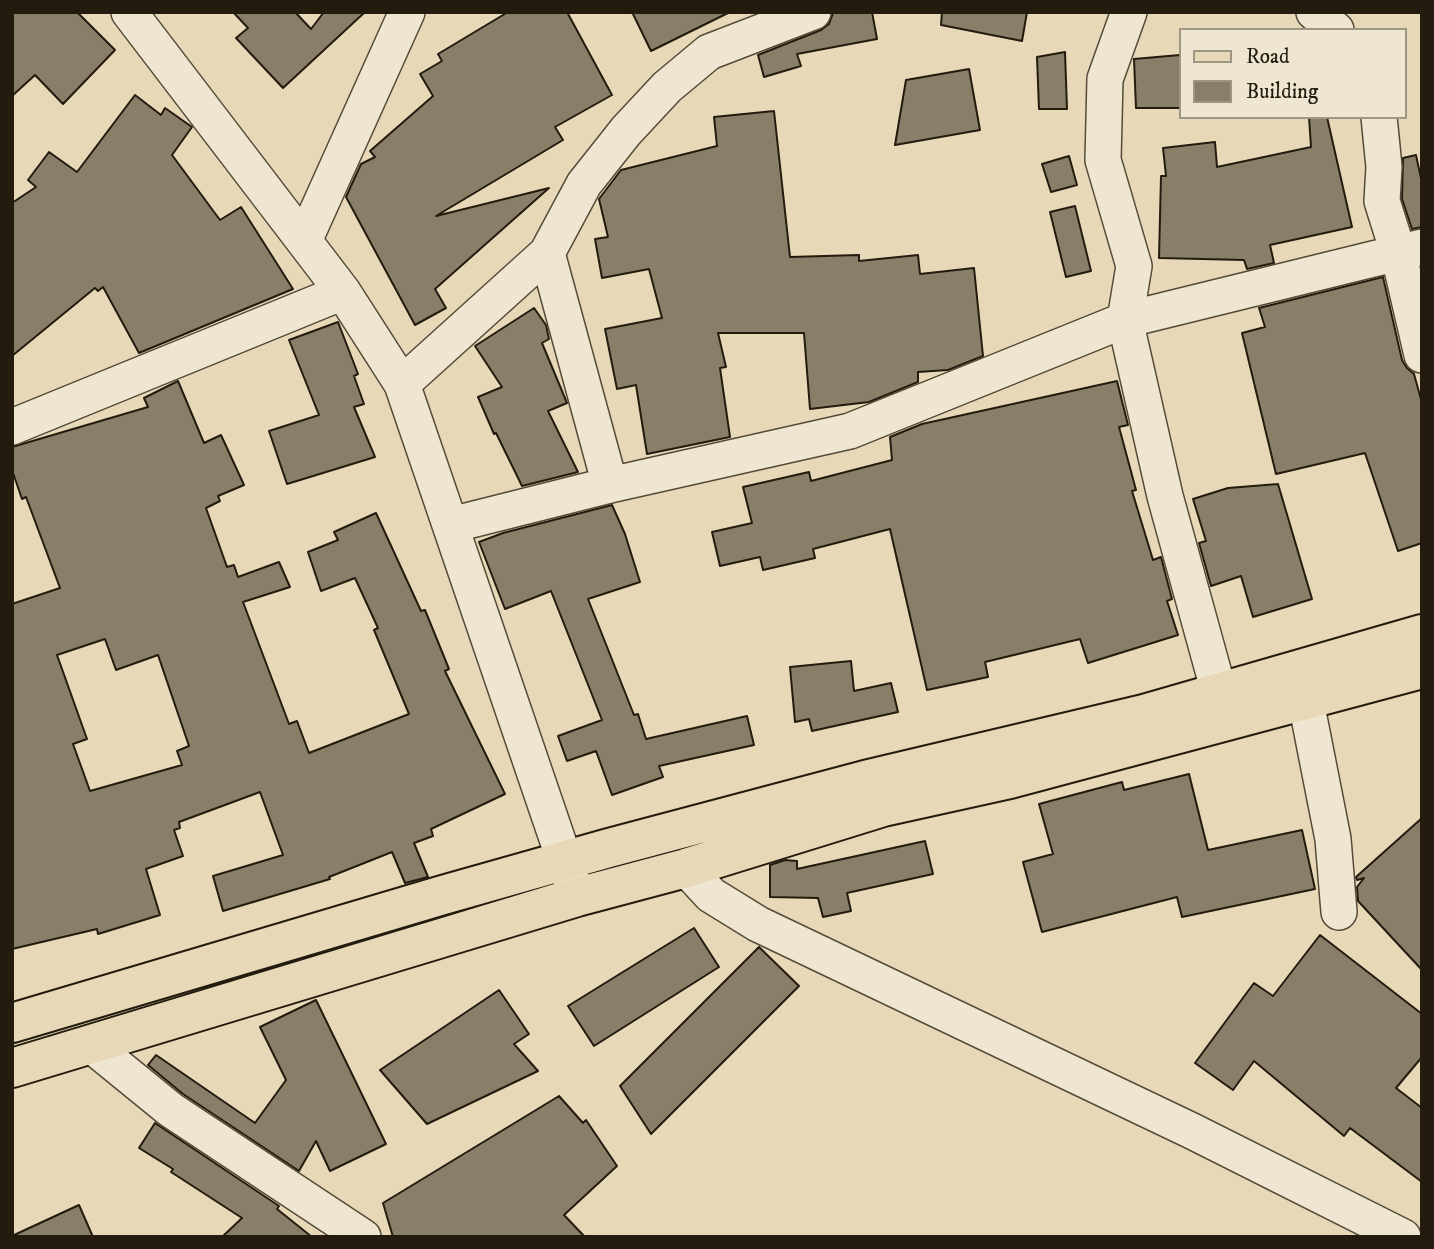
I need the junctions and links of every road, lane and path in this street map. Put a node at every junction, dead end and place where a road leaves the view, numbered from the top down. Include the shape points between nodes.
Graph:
1 (129, 12) edge
2 (407, 12) edge
3 (813, 12) edge
4 (1129, 12) edge
5 (1314, 12) edge
6 (1334, 28) edge
7 (1379, 119) edge
8 (304, 241) junction
9 (1410, 249) edge
10 (547, 253) junction
11 (343, 292) junction
12 (1125, 320) junction
13 (1422, 355) edge
14 (402, 384) junction
15 (12, 427) edge
16 (610, 485) junction
17 (451, 525) junction
18 (1422, 634) edge
19 (1422, 669) edge
20 (1219, 692) junction
21 (1306, 702) junction
22 (686, 868) junction
23 (571, 879) junction
24 (1339, 912) dead end
25 (12, 1023) edge
26 (90, 1044) junction
27 (12, 1068) edge
28 (363, 1237) edge
29 (1403, 1237) edge

1 - 8 street
2 - 8 street
3 - 10 street via 709,52 667,87 584,184
4 - 12 street via 1105,79 1103,160 1134,266
5 - 6 street
7 - 9 street via 1382,201
8 - 11 street
9 - 12 street
9 - 13 street
10 - 14 street
10 - 16 street
11 - 14 street
11 - 15 street
12 - 16 street via 849,431
12 - 20 street via 1165,496
14 - 17 street
16 - 17 street
17 - 23 street
18 - 20 main road
19 - 21 main road
20 - 23 main road via 865,780
21 - 22 main road via 883,807
21 - 24 street via 1333,839
22 - 23 main road
22 - 29 street via 711,895 758,924
23 - 25 main road via 443,895
23 - 26 main road
26 - 27 main road
26 - 28 street via 172,1110

